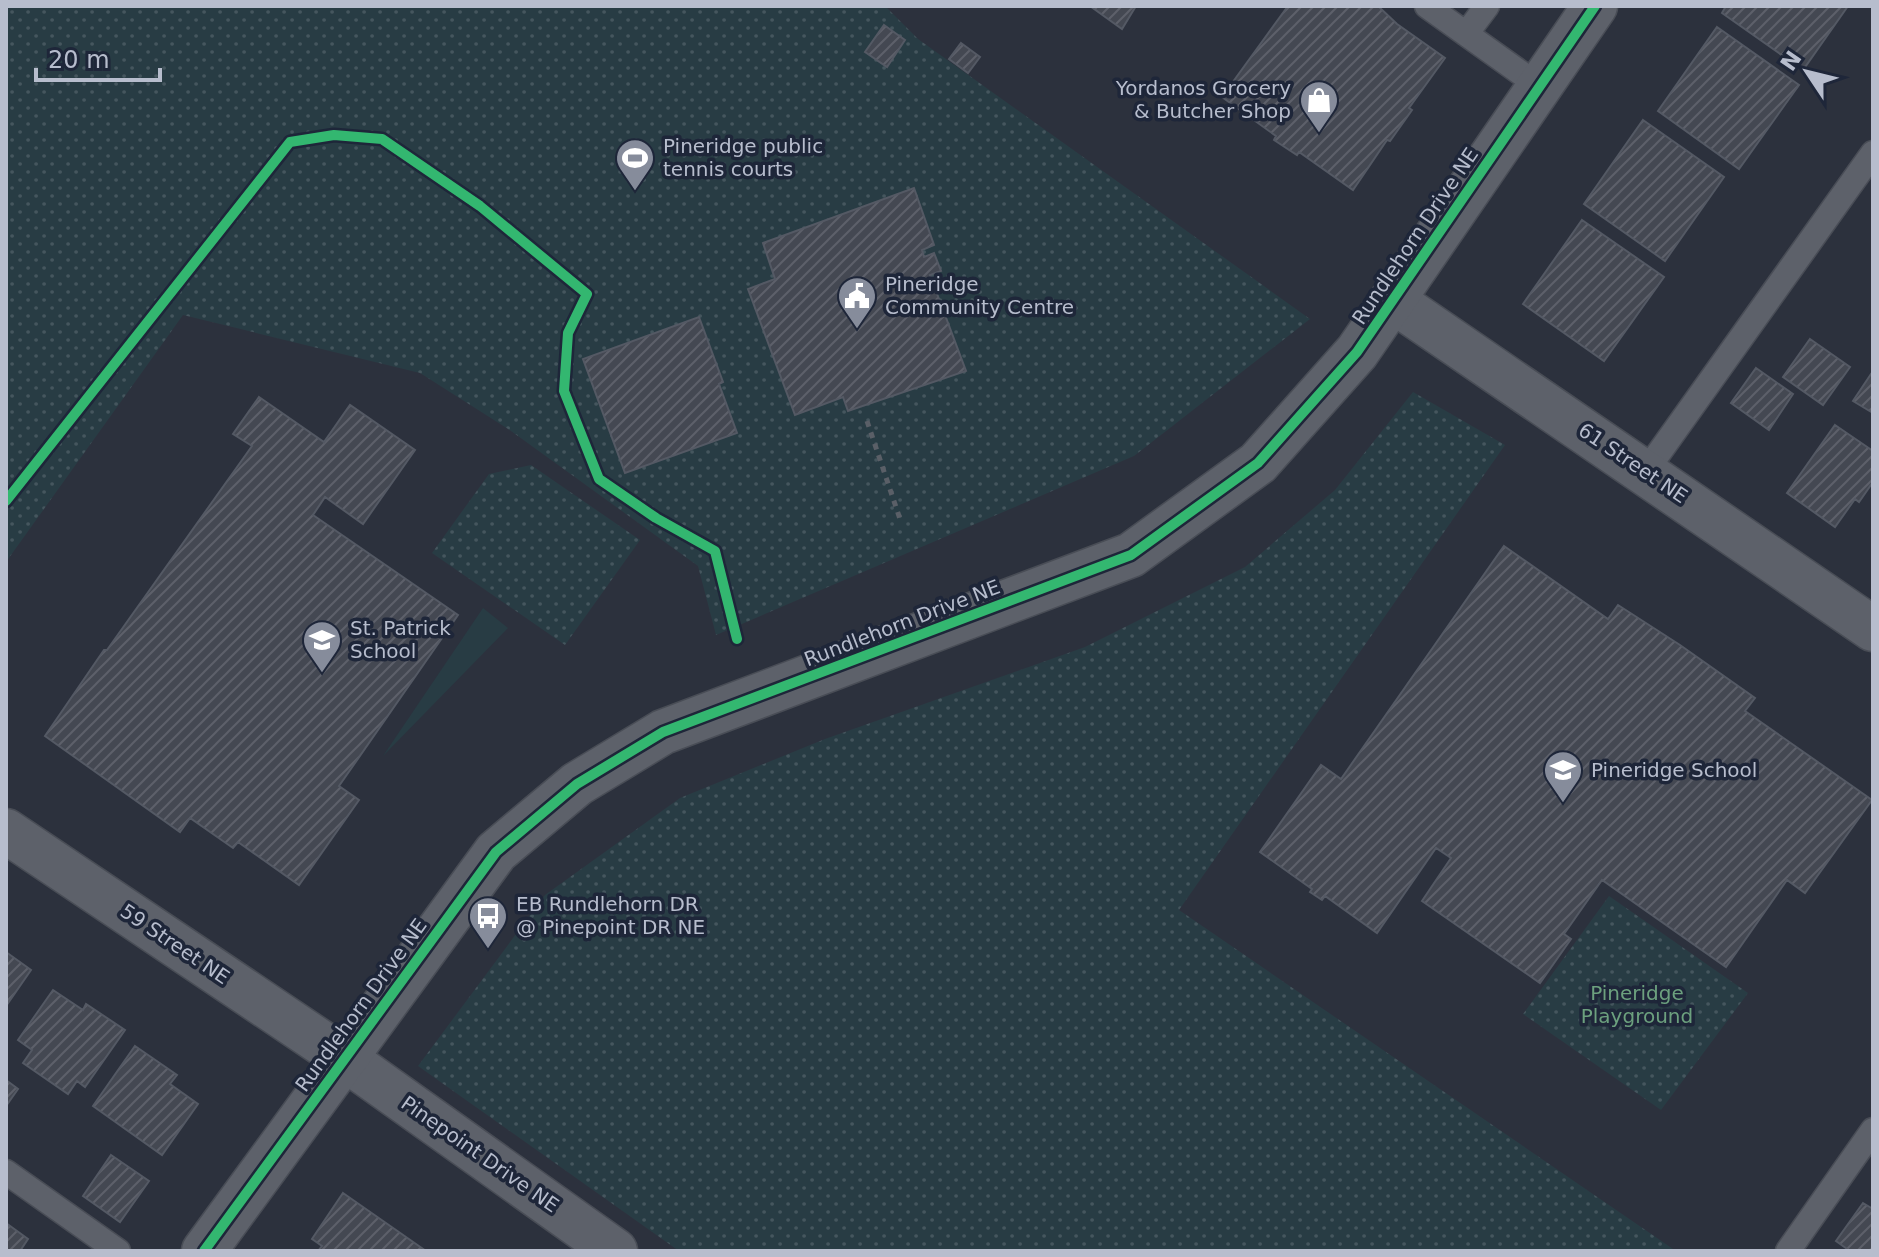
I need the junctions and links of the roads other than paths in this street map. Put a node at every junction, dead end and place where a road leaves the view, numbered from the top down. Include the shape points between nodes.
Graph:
1 (1427, 6) edge
2 (1487, 6) edge
3 (1595, 6) edge
4 (1466, 34) junction
5 (1539, 86) junction
6 (1873, 153) edge
7 (1392, 300) junction
8 (1646, 471) junction
9 (1873, 629) edge
10 (6, 831) edge
11 (344, 1058) junction
12 (1873, 1130) edge
13 (6, 1172) edge
14 (118, 1251) edge
15 (204, 1251) edge
16 (615, 1251) edge
17 (1788, 1251) edge

1 - 4 lane
2 - 4 lane
3 - 5 street, Rundlehorn Drive NE
4 - 5 lane
5 - 7 street, Rundlehorn Drive NE
6 - 8 lane
7 - 8 street, 61 Street NE
7 - 11 street, Rundlehorn Drive NE via 1349,363 1258,463 1131,555 663,732 577,784 496,852
8 - 9 street, 61 Street NE
10 - 11 street, 59 Street NE
11 - 15 street, Rundlehorn Drive NE
11 - 16 street, Pinepoint Drive NE
12 - 17 lane
13 - 14 lane

